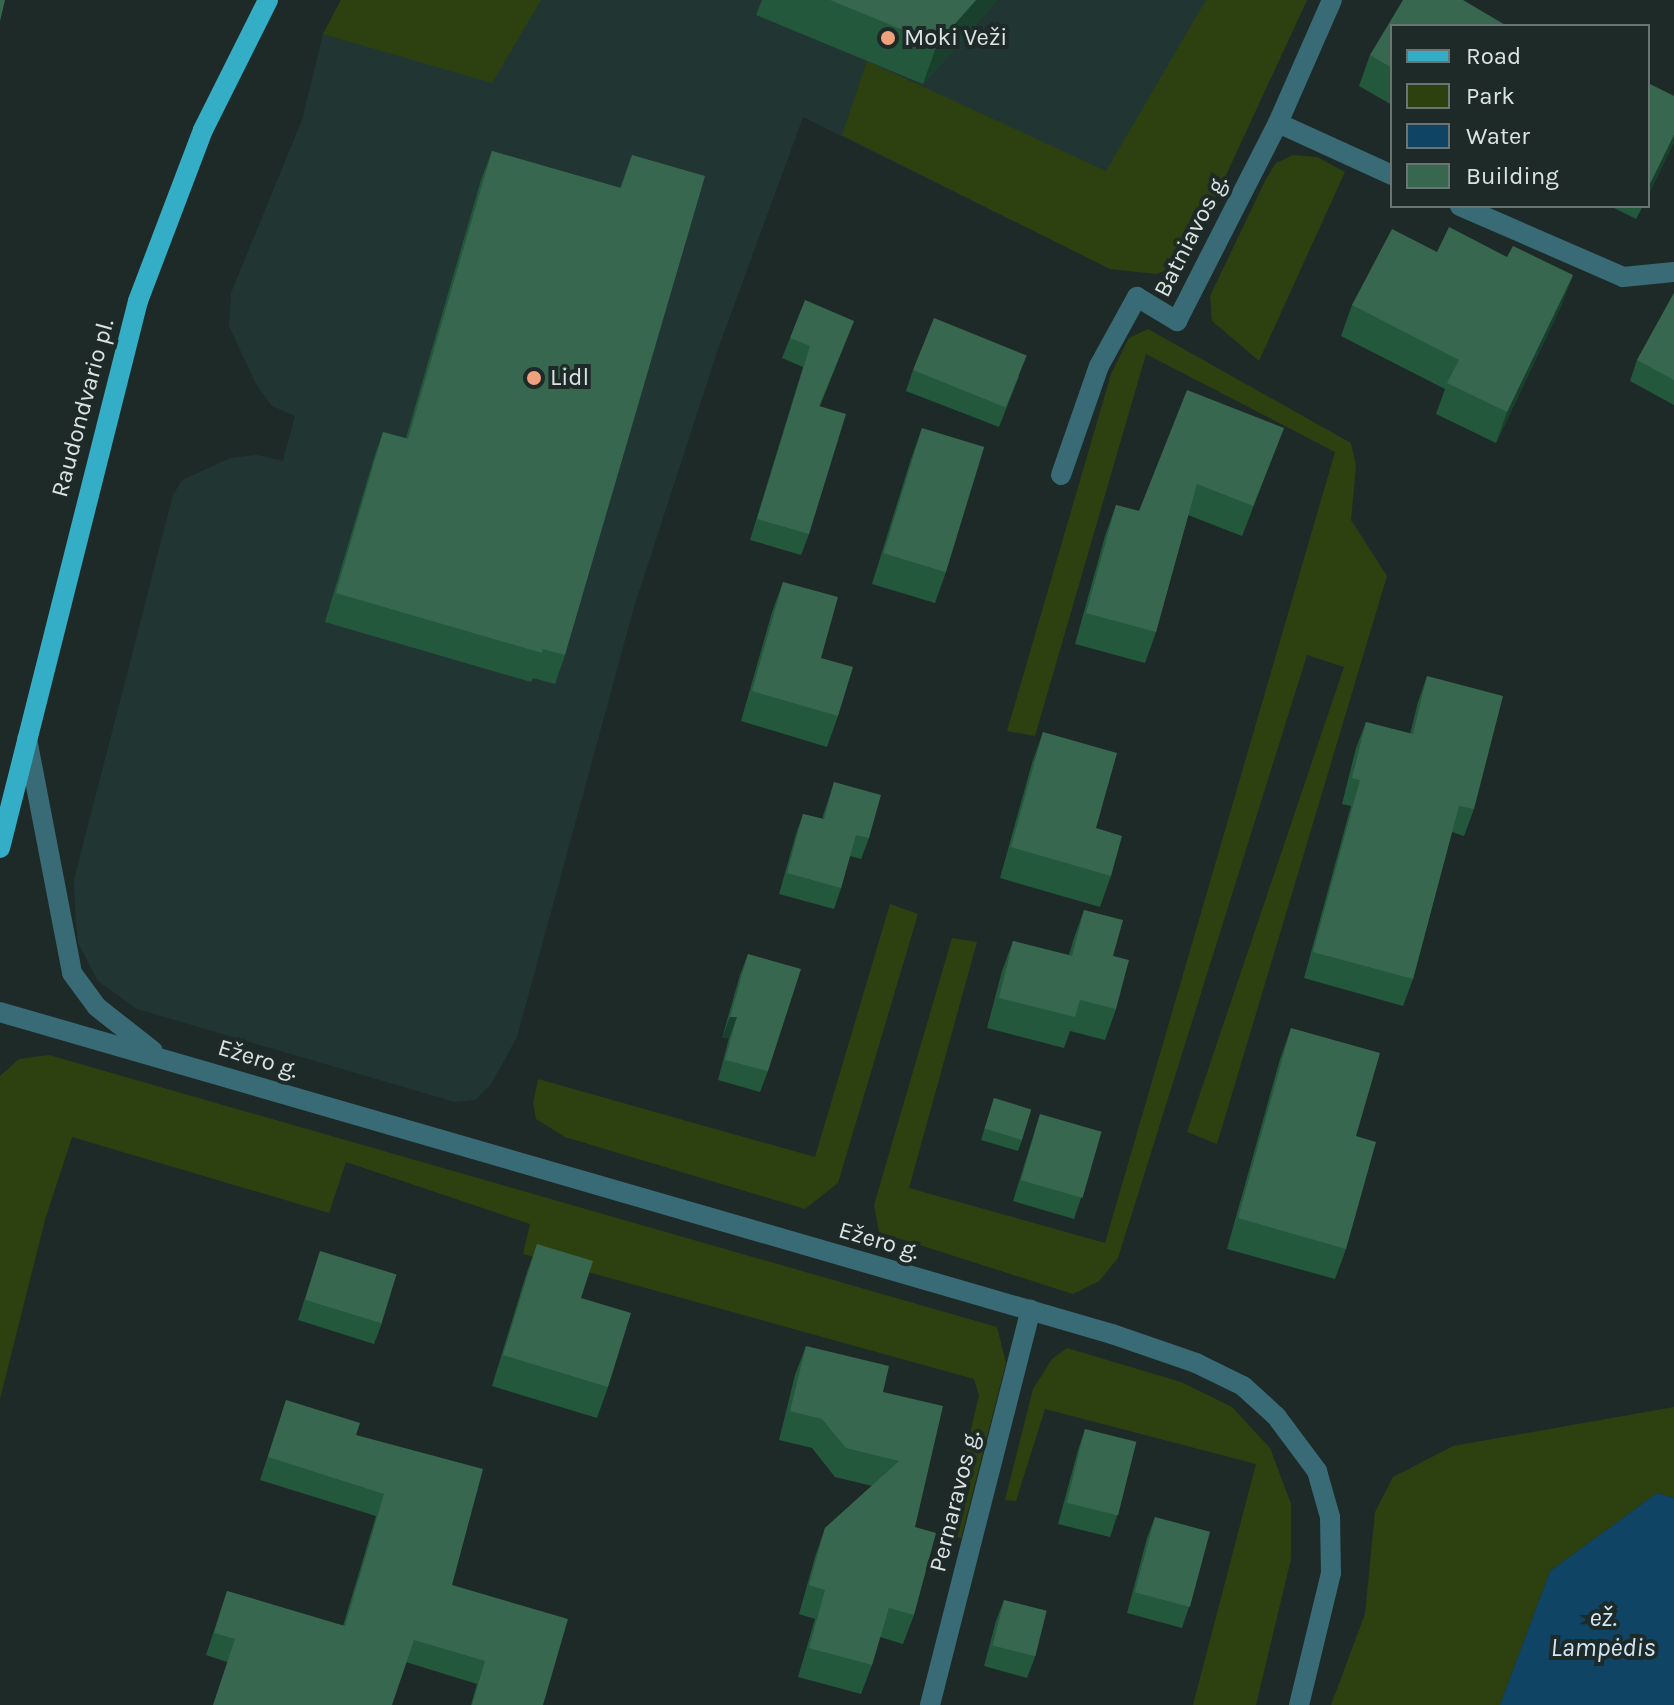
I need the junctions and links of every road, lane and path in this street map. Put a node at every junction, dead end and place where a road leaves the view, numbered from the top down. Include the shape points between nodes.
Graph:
1 (268, 0) edge
2 (1332, 0) edge
3 (1278, 123) junction
4 (1390, 174) edge
5 (1465, 208) edge
6 (1674, 272) edge
7 (1061, 475) dead end
8 (27, 737) junction
9 (0, 848) edge
10 (0, 1012) edge
11 (160, 1056) junction
12 (1031, 1310) junction
13 (930, 1705) edge
14 (1299, 1705) edge

1 - 8 main road, Raudondvario pl. via 203,130 138,301
2 - 3 street, Batniavos g.
3 - 4 street
3 - 7 street, Batniavos g. via 1177,321 1137,297 1099,366
5 - 6 street via 1623,277
8 - 9 main road, Raudondvario pl.
8 - 11 street, Ežero g. via 72,973 97,1007
10 - 11 street, Ežero g.
11 - 12 street, Ežero g.
12 - 13 street, Pernaravos g.
12 - 14 street, Ežero g. via 1196,1363 1243,1386 1276,1416 1317,1471 1330,1517 1331,1573

